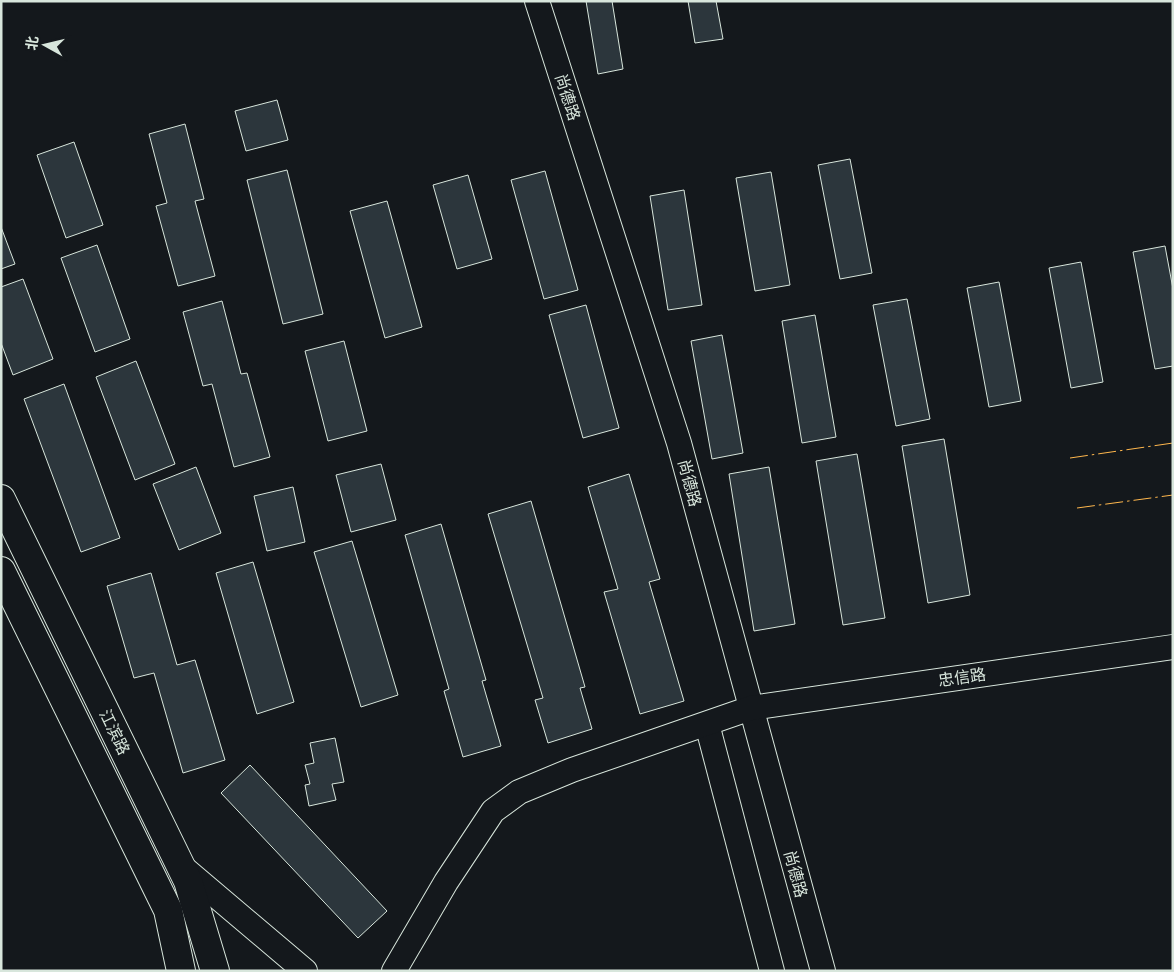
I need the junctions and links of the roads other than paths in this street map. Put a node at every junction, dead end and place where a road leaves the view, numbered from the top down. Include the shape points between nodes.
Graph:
1 (538, 1) edge
2 (1, 499) edge
3 (1, 571) edge
4 (1173, 647) edge
5 (751, 708) junction
6 (706, 724) junction
7 (181, 866) junction
8 (181, 971) edge
9 (215, 971) edge
10 (305, 971) edge
11 (394, 971) edge
12 (772, 971) edge
13 (823, 971) edge

1 - 5 street, 尚德路 via 679,444
2 - 7 main road, 江滨路
3 - 8 main road, 江滨路 via 168,910
4 - 5 street, 忠信路
5 - 6 street, 忠信路
5 - 13 street, 尚德路
6 - 11 street, 忠信路 via 563,774 519,792 492,811
6 - 12 street
7 - 9 main road, 江滨路
7 - 10 street

